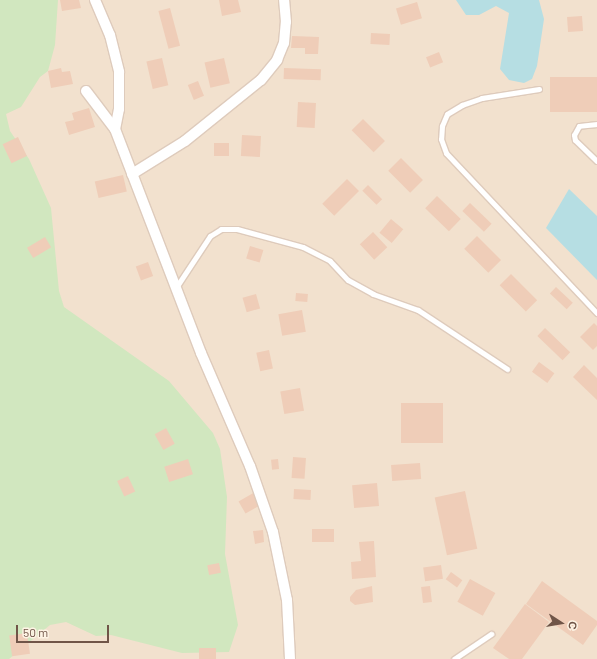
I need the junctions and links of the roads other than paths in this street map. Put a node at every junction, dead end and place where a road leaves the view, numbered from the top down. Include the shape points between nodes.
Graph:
1 (94, 0) edge
2 (284, 0) edge
3 (539, 89) dead end
4 (86, 91) dead end
5 (597, 124) edge
6 (115, 129) junction
7 (597, 161) edge
8 (132, 174) junction
9 (177, 286) junction
10 (597, 313) edge
11 (507, 369) dead end
12 (491, 634) dead end
13 (290, 659) edge
14 (454, 659) edge

1 - 6 street via 110,35 119,72 119,109
2 - 8 street via 284,43 277,60 261,80 185,141
3 - 10 lane via 482,98 462,105 447,114 442,126 441,139 446,152
4 - 6 street
5 - 7 lane via 579,126 574,135 575,140
6 - 8 street
8 - 9 street
9 - 11 lane via 210,236 221,229 237,229 303,247 330,261 348,280 373,294 418,310
9 - 13 street via 201,353 250,466 273,532 287,600
12 - 14 lane

